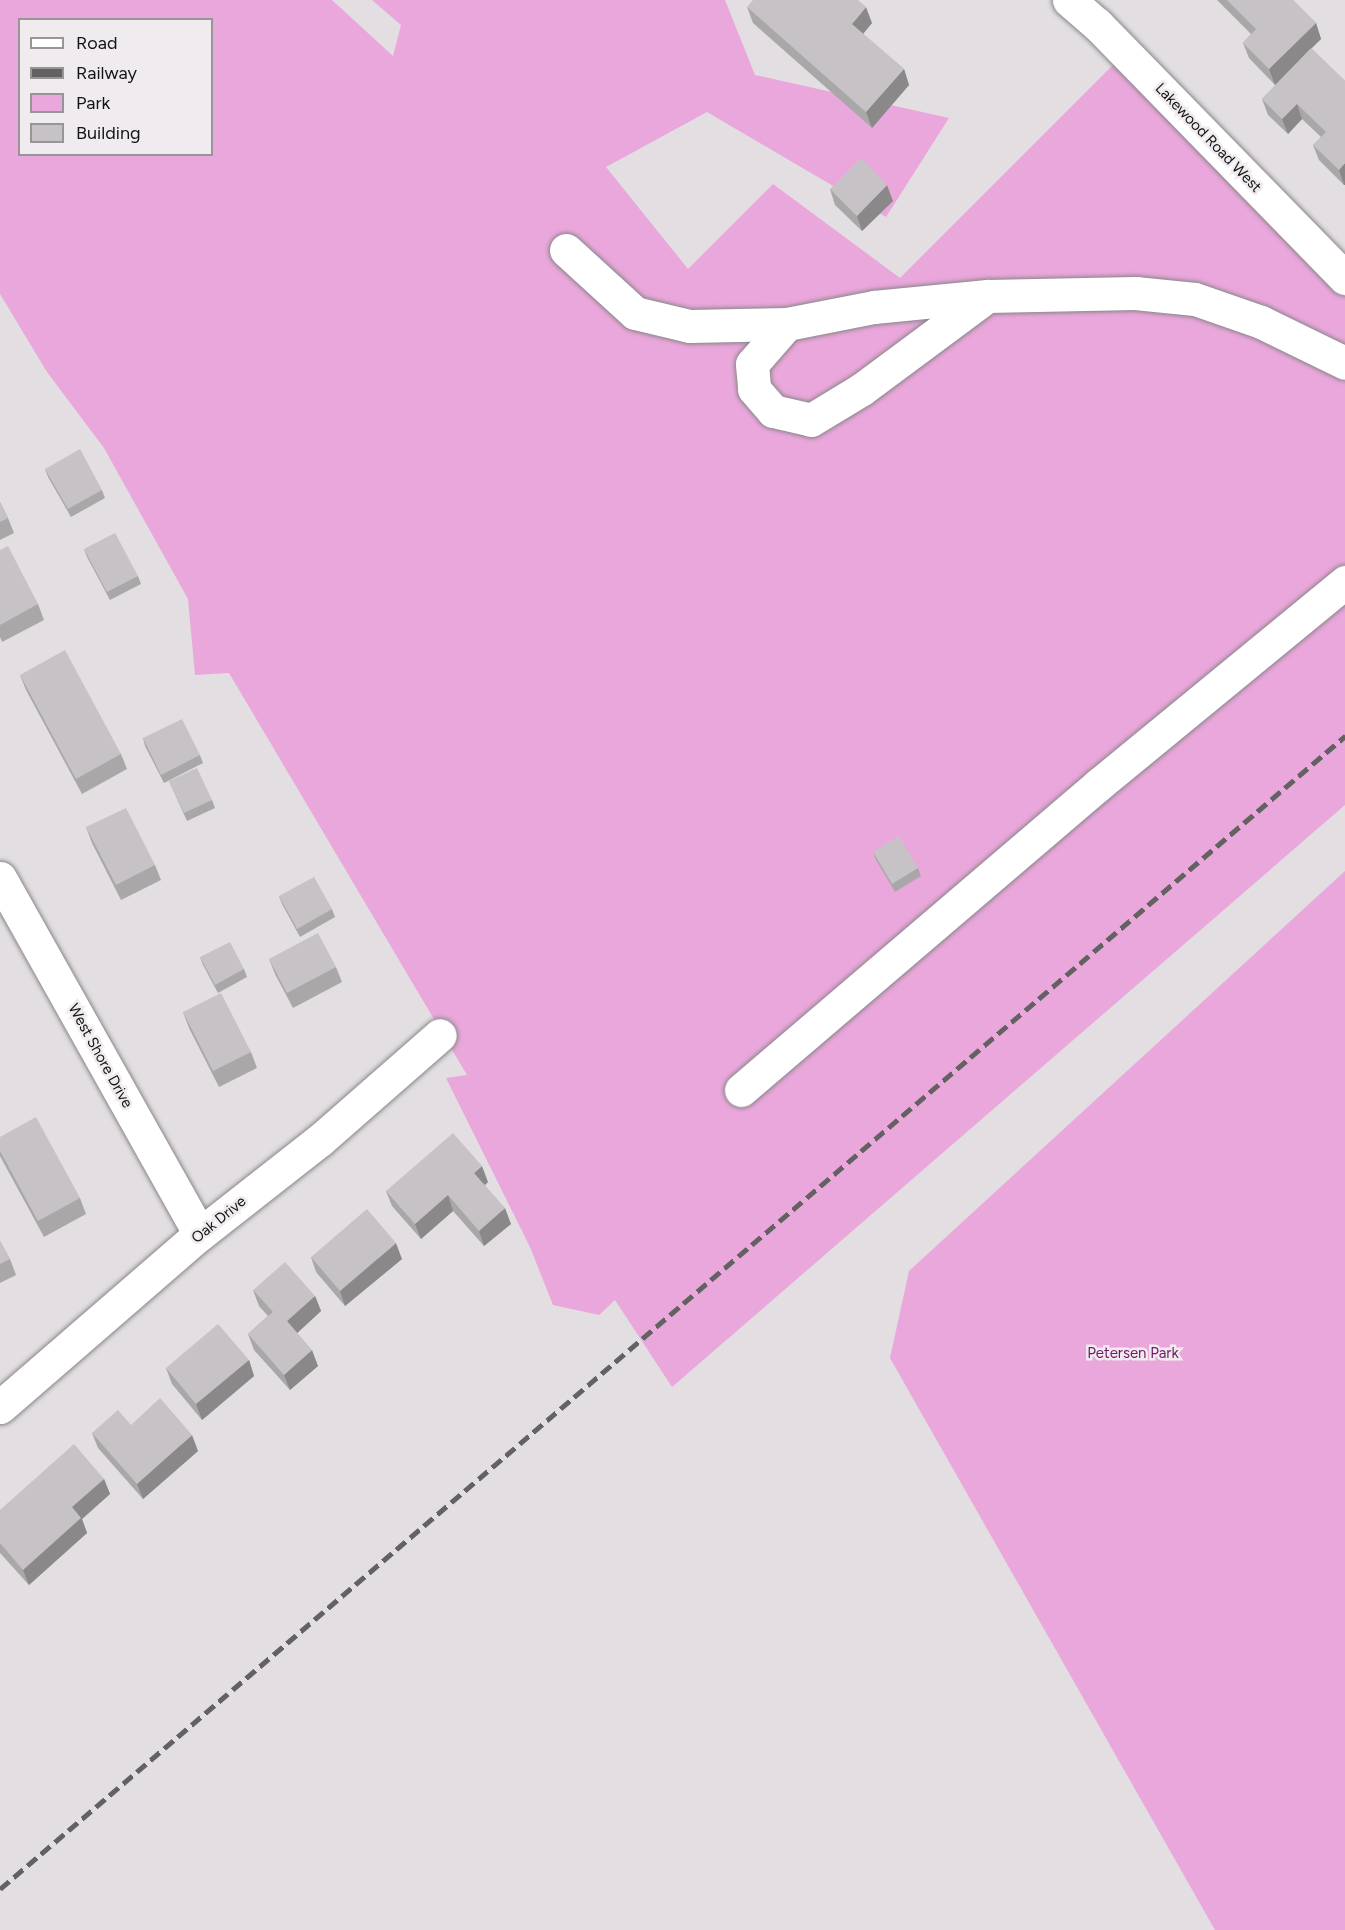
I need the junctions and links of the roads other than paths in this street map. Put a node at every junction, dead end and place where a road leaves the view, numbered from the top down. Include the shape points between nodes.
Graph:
1 (1069, 0) edge
2 (566, 250) dead end
3 (1345, 278) edge
4 (987, 296) junction
5 (787, 324) junction
6 (1345, 363) edge
7 (1345, 582) edge
8 (0, 878) edge
9 (440, 1035) dead end
10 (741, 1090) dead end
11 (200, 1234) junction
12 (0, 1407) edge

1 - 3 street, Lakewood Road West
2 - 5 street via 635,313 689,326
4 - 5 street via 874,307
4 - 5 street via 862,389 811,420 773,411 754,389 752,364
4 - 6 street via 1135,293 1195,299 1261,322
7 - 10 street via 1098,785
8 - 11 street, West Shore Drive
9 - 11 street, Oak Drive via 320,1140
11 - 12 street, Oak Drive

